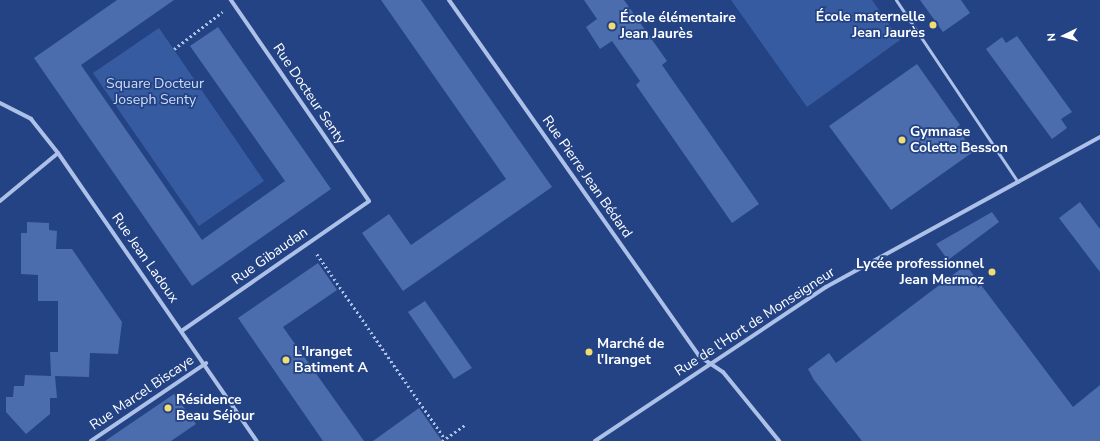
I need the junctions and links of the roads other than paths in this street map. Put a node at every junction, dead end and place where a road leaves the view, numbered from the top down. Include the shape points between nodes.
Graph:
1 (238, 0) edge
2 (449, 0) edge
3 (896, 0) edge
4 (232, 2) edge
5 (0, 103) edge
6 (1100, 137) edge
7 (58, 153) junction
8 (1018, 182) junction
9 (0, 201) edge
10 (369, 201) joint
11 (183, 330) junction
12 (206, 363) junction
13 (710, 365) junction
14 (91, 441) edge
15 (257, 441) edge
16 (595, 441) edge
17 (779, 441) edge

1 - 4 street
2 - 13 street, Rue Pierre Jean Bédard via 699,356
3 - 8 lane
4 - 10 street, Rue Docteur Senty
5 - 7 street, Rue Jean Ladoux via 31,119
6 - 8 street, Rue de l'Hort de Monseigneur
7 - 9 street
7 - 11 street, Rue Jean Ladoux
8 - 13 street, Rue de l'Hort de Monseigneur via 826,287
10 - 11 street, Rue Gibaudan
11 - 12 street, Rue Jean Ladoux
12 - 14 street, Rue Marcel Biscaye
12 - 15 street, Rue Jean Ladoux
13 - 16 street, Rue de l'Hort de Monseigneur
13 - 17 street, Rue Pierre Jean Bédard via 724,372

